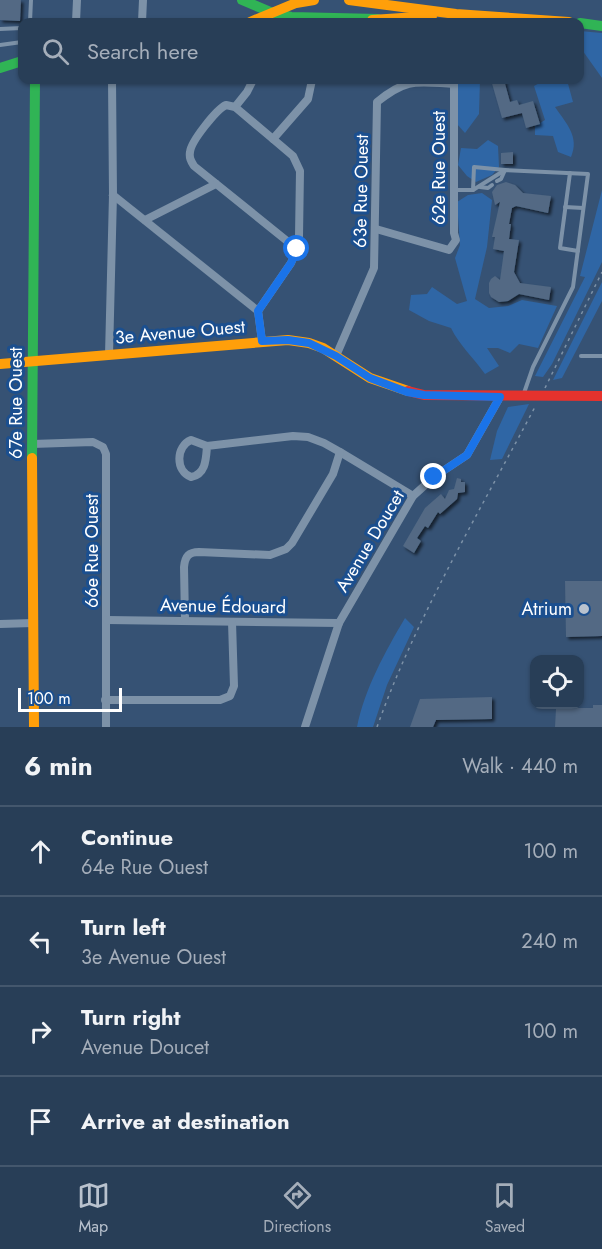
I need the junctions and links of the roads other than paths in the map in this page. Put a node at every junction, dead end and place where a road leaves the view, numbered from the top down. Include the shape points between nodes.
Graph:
1 (31, 0) edge
2 (77, 0) edge
3 (143, 0) edge
4 (242, 0) edge
5 (314, 0) edge
6 (349, 0) edge
7 (273, 13) junction
8 (30, 18) edge
9 (76, 18) edge
10 (142, 18) edge
11 (260, 18) edge
12 (334, 18) edge
13 (456, 18) edge
14 (584, 24) edge
15 (602, 26) edge
16 (18, 28) edge
17 (0, 29) edge
18 (18, 43) edge
19 (0, 45) edge
20 (18, 62) edge
21 (0, 68) edge
22 (35, 84) edge
23 (112, 84) edge
24 (251, 84) edge
25 (311, 84) edge
26 (405, 84) edge
27 (454, 84) edge
28 (235, 107) junction
29 (273, 139) junction
30 (505, 170) junction
31 (570, 173) junction
32 (497, 181) dead end
33 (216, 184) junction
34 (492, 185) dead end
35 (480, 187) junction
36 (454, 190) junction
37 (473, 190) junction
38 (113, 195) junction
39 (565, 207) junction
40 (583, 208) junction
41 (145, 220) junction
42 (376, 229) junction
43 (297, 249) junction
44 (578, 251) junction
45 (258, 311) junction
46 (262, 341) junction
47 (109, 355) junction
48 (336, 356) junction
49 (581, 356) dead end
50 (602, 356) edge
51 (33, 362) junction
52 (0, 364) edge
53 (523, 396) junction
54 (602, 396) edge
55 (500, 397) junction
56 (32, 444) junction
57 (207, 446) junction
58 (340, 452) junction
59 (413, 496) junction
60 (107, 620) junction
61 (184, 620) junction
62 (232, 622) junction
63 (339, 622) junction
64 (33, 623) junction
65 (0, 624) edge
66 (105, 700) junction
67 (34, 727) edge
68 (106, 727) edge
69 (305, 727) edge

1 - 8 lane
2 - 9 street
3 - 10 street
4 - 7 street
5 - 7 street
6 - 13 street
7 - 11 street
7 - 12 street
14 - 15 street
16 - 17 lane
18 - 19 lane
20 - 21 street
22 - 51 street, 67e Rue Ouest
23 - 38 street
24 - 28 street
25 - 29 street via 308,99
26 - 42 street, 63e Rue Ouest via 377,102
27 - 36 street, 62e Rue Ouest
28 - 29 street
28 - 33 street via 226,105 218,110 191,146 190,161
29 - 43 street via 293,156 300,171
30 - 31 lane
30 - 32 lane
30 - 35 lane
30 - 37 lane via 474,167
31 - 39 lane
31 - 40 lane via 588,174
33 - 41 street
33 - 43 street
34 - 35 lane
35 - 37 lane
36 - 37 lane
36 - 42 street, 62e Rue Ouest via 456,240 449,250
38 - 41 street
38 - 47 street
39 - 40 lane
39 - 44 lane via 560,248
40 - 44 lane
41 - 45 street
42 - 48 street, 63e Rue Ouest via 374,268
43 - 45 street
44 - 53 lane via 573,287 533,367
45 - 46 street
46 - 47 street, 3e Avenue Ouest
46 - 48 street, 3e Avenue Ouest via 309,343
47 - 51 street, 3e Avenue Ouest
48 - 55 street, 3e Avenue Ouest via 370,378 407,392
49 - 50 lane
51 - 52 street, 3e Avenue Ouest
51 - 56 street, 67e Rue Ouest
53 - 54 street, 3e Avenue Ouest
53 - 55 street, 3e Avenue Ouest
55 - 59 street, Avenue Doucet via 467,455
56 - 60 street, 66e Rue Ouest via 93,442 103,447 106,454
56 - 64 street, 67e Rue Ouest
57 - 57 street via 191,440 182,447 181,471 186,476 201,473
57 - 58 street via 293,436 324,443
58 - 59 street
58 - 61 street via 333,474 286,549 270,555 188,554 184,567
59 - 63 street, Avenue Doucet
60 - 61 street, Avenue Édouard
60 - 66 street, 66e Rue Ouest
61 - 62 street, Avenue Édouard
62 - 63 street, Avenue Édouard
62 - 66 street via 234,686 230,696 220,700
63 - 69 street, Avenue Doucet
64 - 65 street
64 - 67 street, 67e Rue Ouest
66 - 68 street, 66e Rue Ouest

